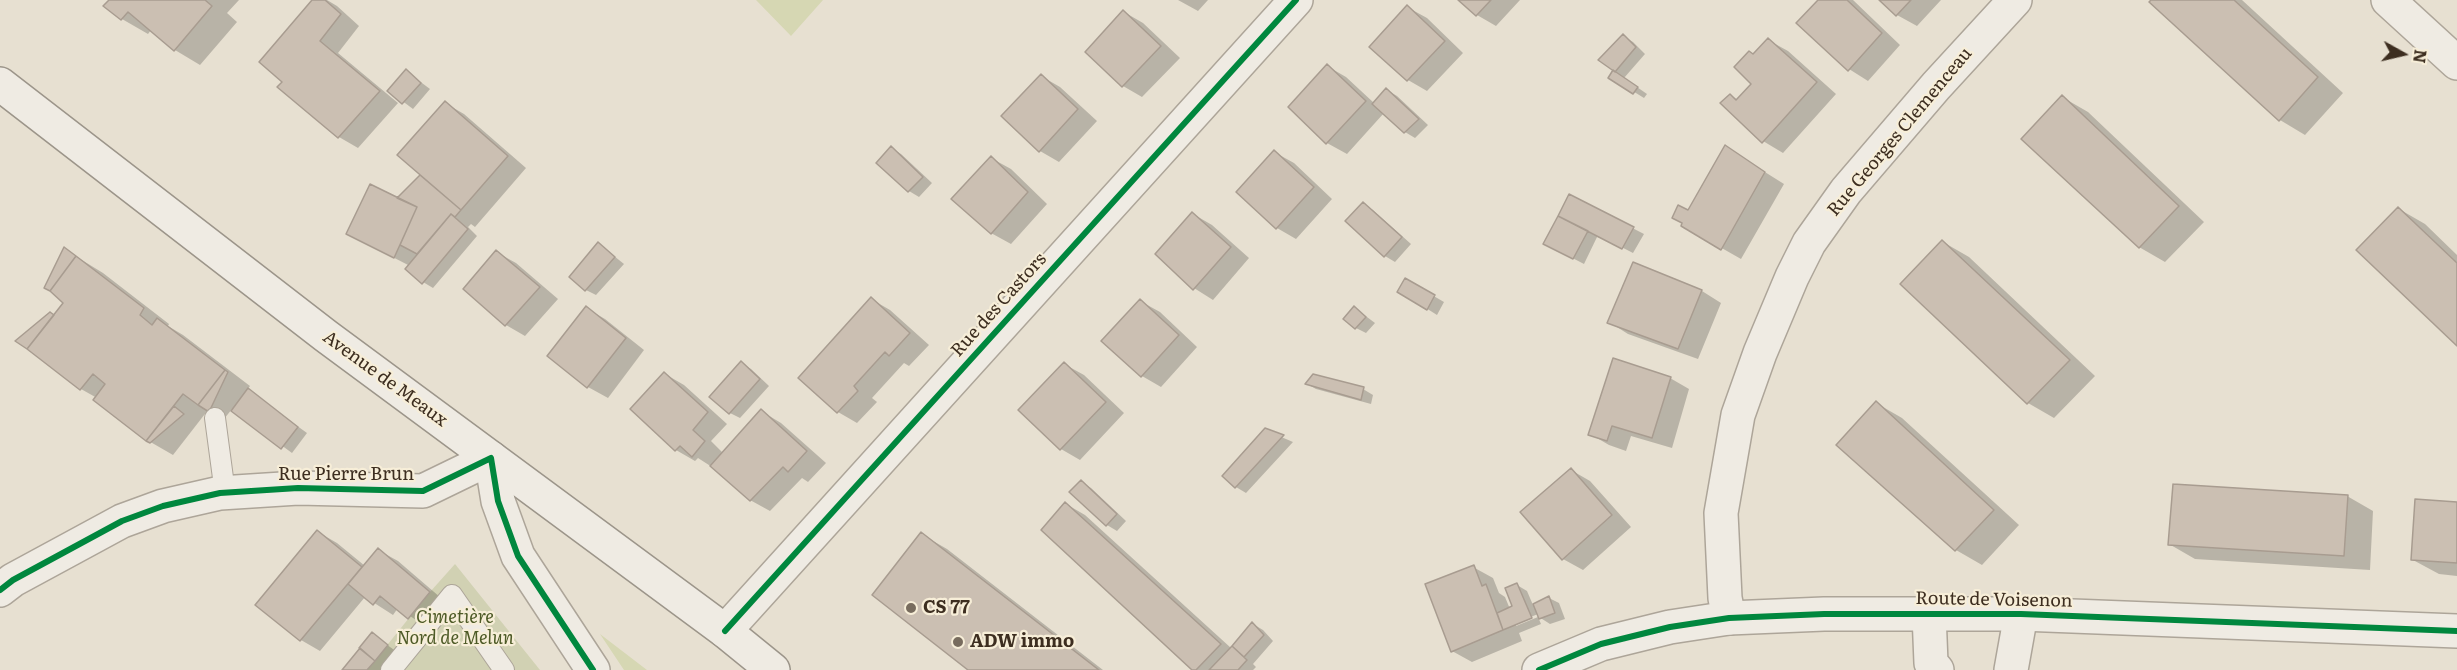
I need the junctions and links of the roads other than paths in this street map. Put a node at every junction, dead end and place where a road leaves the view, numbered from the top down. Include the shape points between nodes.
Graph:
1 (1296, 0) edge
2 (2015, 0) edge
3 (2388, 0) edge
4 (2457, 63) edge
5 (0, 84) edge
6 (214, 418) dead end
7 (491, 458) junction
8 (225, 493) junction
9 (0, 590) edge
10 (1929, 614) junction
11 (2021, 614) junction
12 (1729, 618) junction
13 (725, 631) junction
14 (2457, 632) edge
15 (391, 670) edge
16 (504, 670) edge
17 (593, 670) edge
18 (773, 670) edge
19 (1539, 670) edge
20 (1937, 670) edge
21 (2011, 670) edge

1 - 13 street, Rue des Castors
2 - 12 street, Rue Georges Clemenceau via 1846,191 1809,243 1792,277 1738,415 1722,513
3 - 4 street
5 - 7 street, Avenue de Meaux
6 - 8 lane
7 - 8 street, Rue Pierre Brun via 423,490 298,488
7 - 13 street, Avenue de Meaux
7 - 17 street via 498,501 518,556
8 - 9 street, Rue Pierre Brun via 163,506 122,521
10 - 11 street, Route de Voisenon
10 - 12 street, Route de Voisenon
10 - 20 street via 1931,663
11 - 14 street, Route de Voisenon
11 - 21 street
12 - 19 street, Route de Voisenon via 1601,644
13 - 18 street, Avenue de Meaux
15 - 16 lane via 452,595

